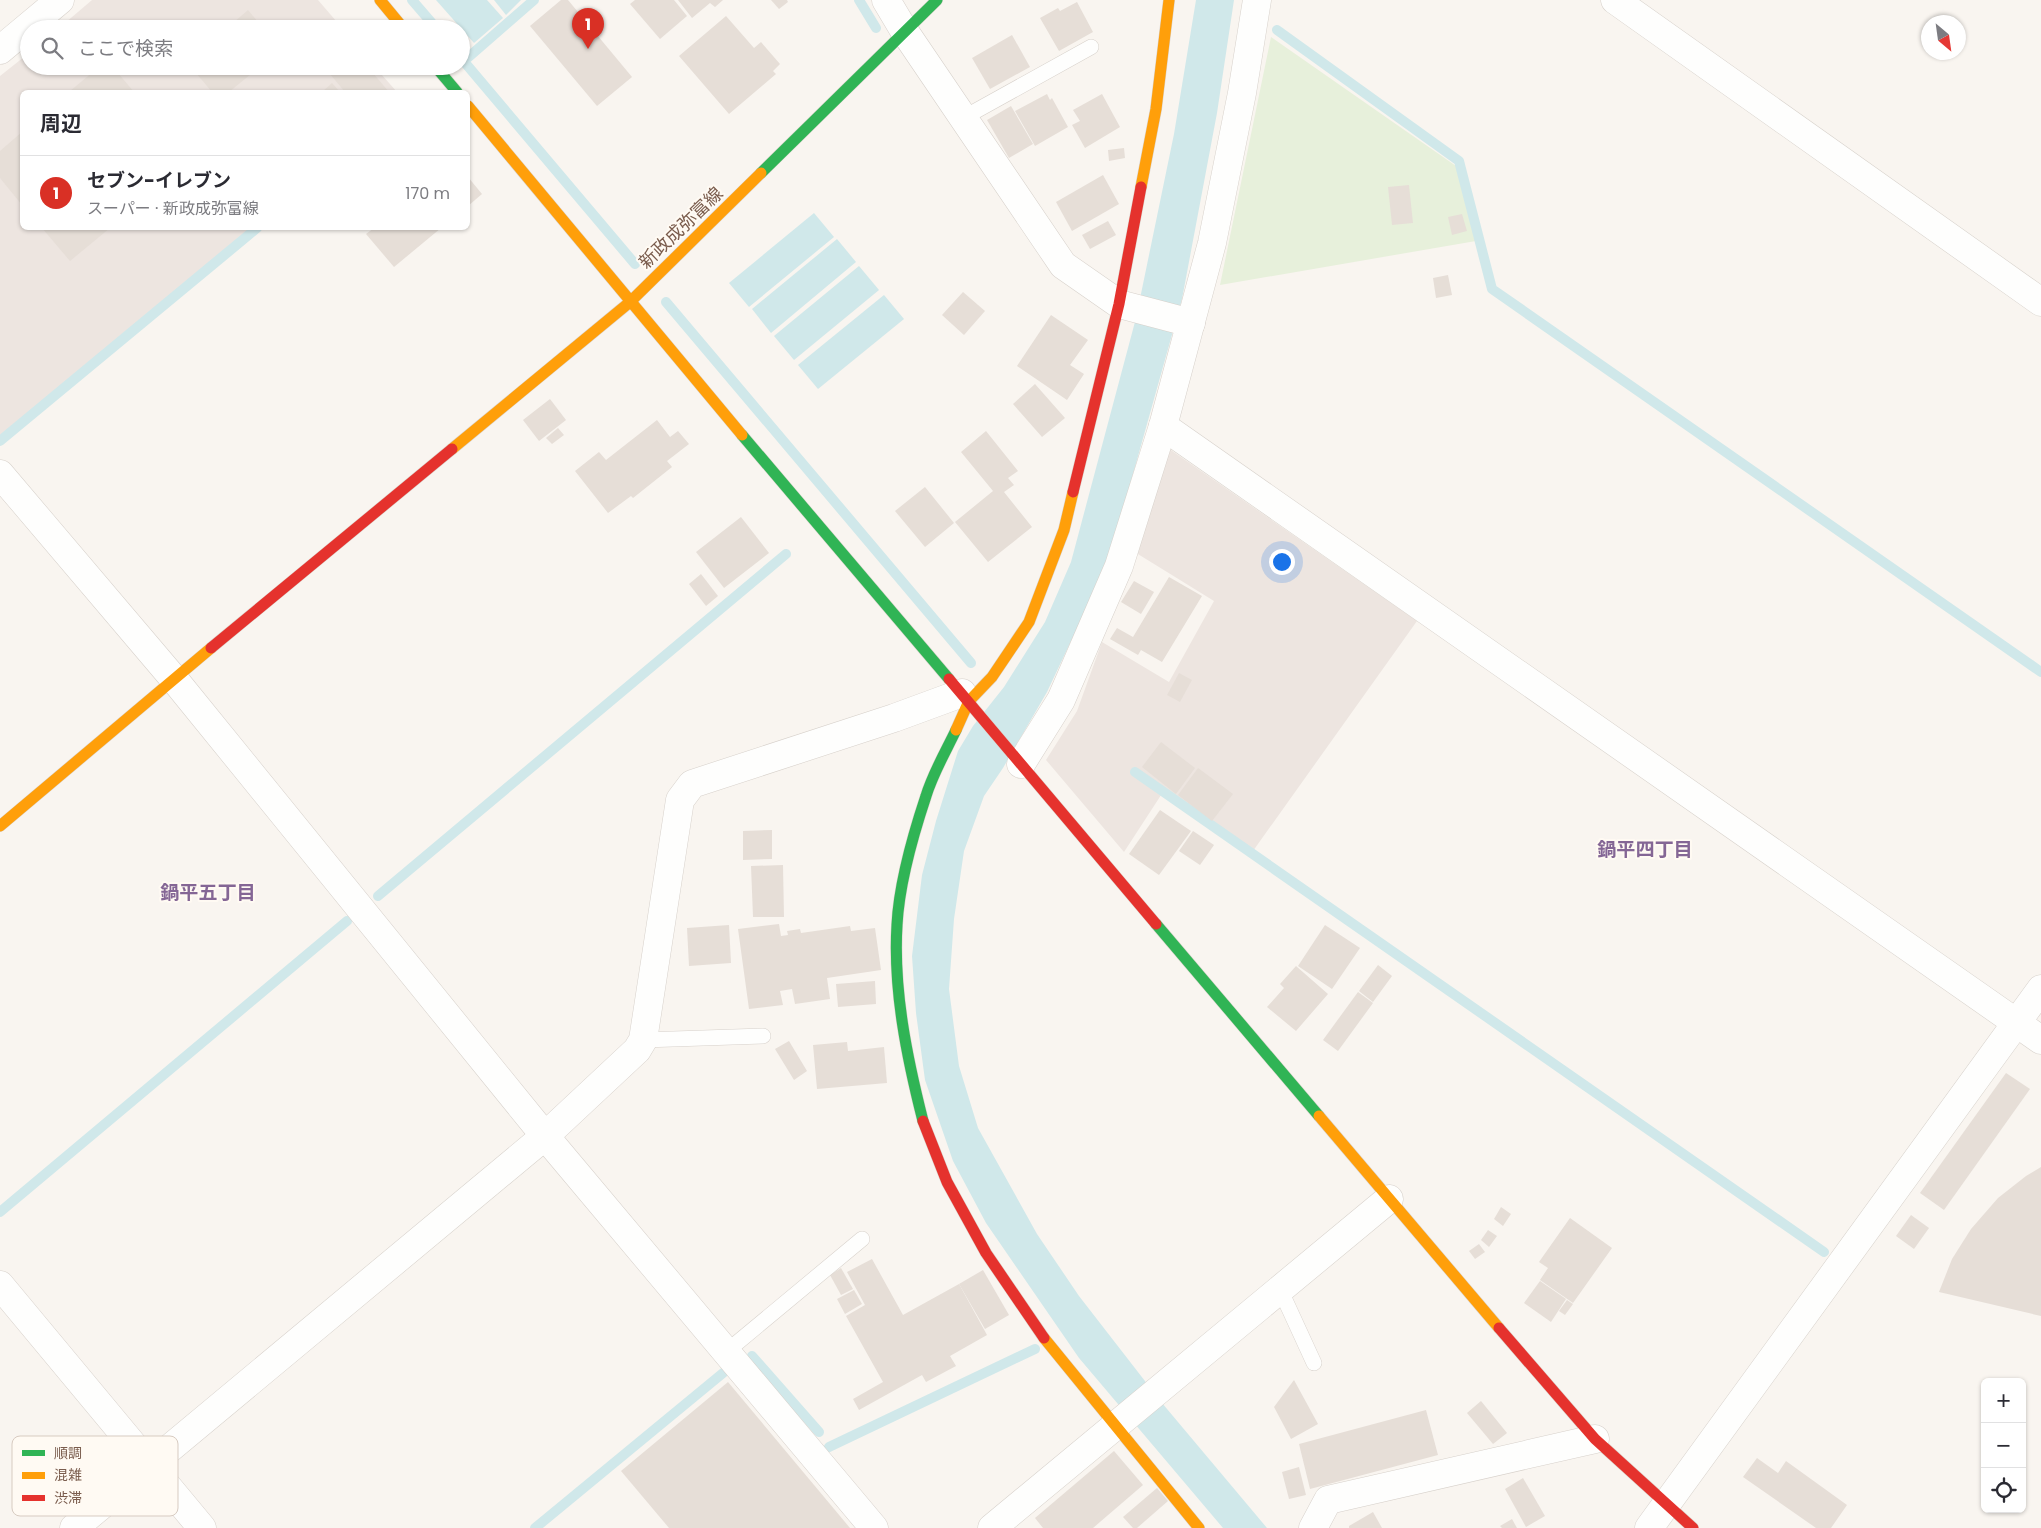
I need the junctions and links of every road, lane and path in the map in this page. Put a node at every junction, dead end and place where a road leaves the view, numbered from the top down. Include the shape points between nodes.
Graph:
1 (60, 0) edge
2 (380, 0) edge
3 (886, 0) edge
4 (937, 0) edge
5 (1169, 0) edge
6 (1257, 0) edge
7 (1615, 0) edge
8 (36, 20) edge
9 (397, 20) edge
10 (905, 32) junction
11 (20, 33) edge
12 (1091, 47) dead end
13 (0, 50) edge
14 (443, 75) edge
15 (455, 90) edge
16 (470, 108) edge
17 (963, 118) junction
18 (630, 302) junction
19 (2041, 302) edge
20 (1127, 306) junction
21 (1186, 321) junction
22 (1163, 426) junction
23 (0, 474) edge
24 (174, 679) junction
25 (965, 697) junction
26 (1017, 759) junction
27 (0, 826) edge
28 (2041, 989) edge
29 (2018, 1024) junction
30 (763, 1036) dead end
31 (643, 1040) junction
32 (2041, 1040) edge
33 (545, 1136) junction
34 (1389, 1198) junction
35 (862, 1239) dead end
36 (0, 1284) edge
37 (1280, 1289) junction
38 (726, 1352) junction
39 (1314, 1363) dead end
40 (1115, 1427) junction
41 (126, 1436) edge
42 (1595, 1438) junction
43 (178, 1442) edge
44 (178, 1499) edge
45 (1666, 1504) junction
46 (88, 1516) edge
47 (74, 1528) edge
48 (202, 1528) edge
49 (874, 1528) edge
50 (992, 1528) edge
51 (1200, 1528) edge
52 (1314, 1528) edge
53 (1649, 1528) edge
54 (1693, 1528) edge

1 - 8 street
2 - 9 street
3 - 10 street
4 - 10 street, 新政成弥富線
5 - 20 street
6 - 21 street via 1212,243
7 - 19 street
10 - 17 street
10 - 18 street, 新政成弥富線
11 - 13 street
12 - 17 lane
14 - 15 street
16 - 18 street
17 - 20 street via 1063,265
18 - 24 street, 新政成弥富線
18 - 25 street
20 - 21 street
20 - 25 street via 1064,530 1029,622 992,677
21 - 22 street
22 - 26 street via 1119,566 1061,700
22 - 29 street
23 - 24 street
24 - 27 street, 新政成弥富線
24 - 33 street
25 - 26 street
25 - 31 street via 692,784 680,800
25 - 40 street via 926,794 907,861 897,925 899,991 908,1062 924,1126 947,1182 986,1253 1054,1353
26 - 34 street
28 - 29 street
29 - 32 street
29 - 45 street
30 - 31 lane
31 - 33 street via 637,1050
33 - 38 street
33 - 43 street
34 - 37 street
34 - 42 street
35 - 38 lane
36 - 41 street
37 - 39 lane
37 - 40 street
38 - 49 street
40 - 50 street
40 - 51 street
42 - 45 street
42 - 52 street via 1328,1500
44 - 48 street
45 - 53 street
45 - 54 street
46 - 47 street

